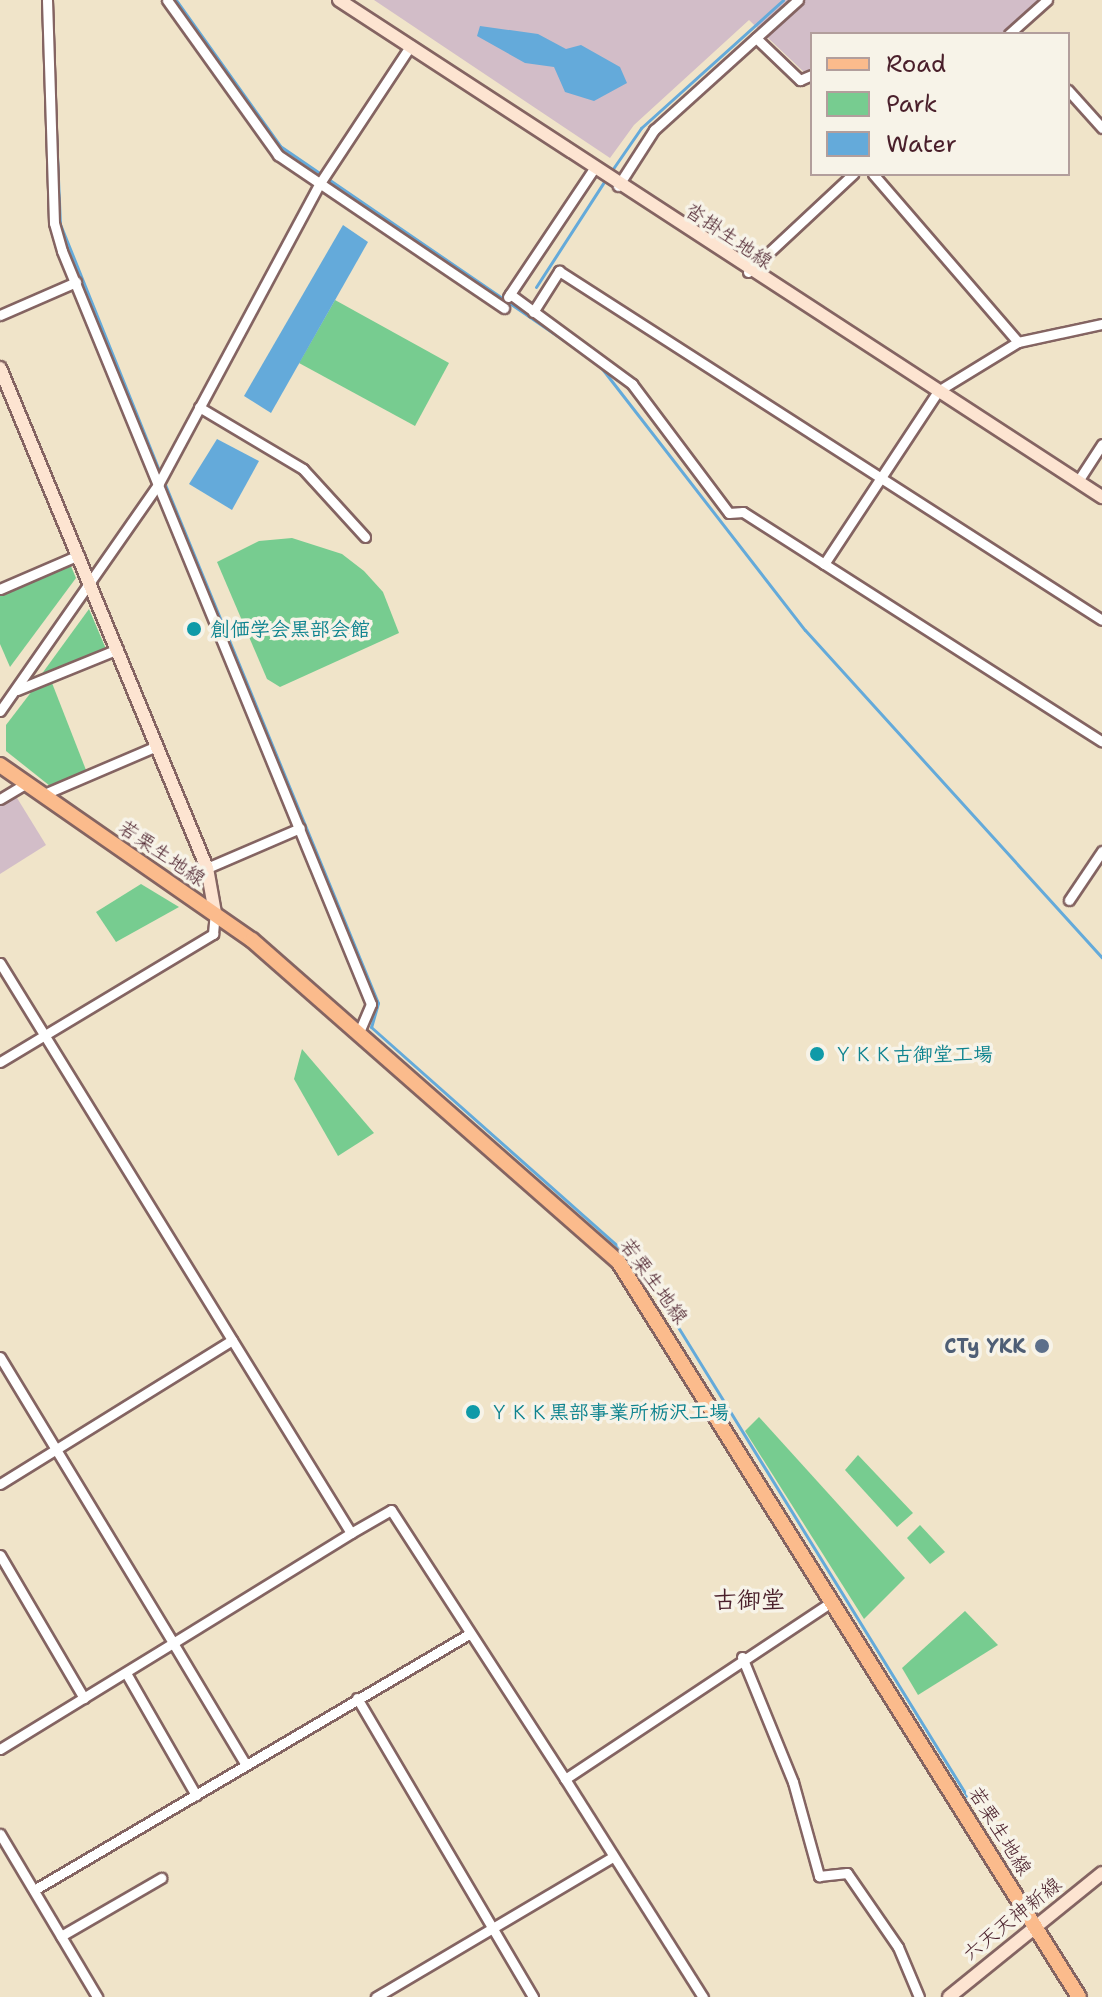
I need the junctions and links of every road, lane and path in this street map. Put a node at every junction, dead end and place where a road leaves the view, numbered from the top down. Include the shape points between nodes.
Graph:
1 (47, 0) edge
2 (167, 0) edge
3 (339, 0) edge
4 (798, 0) edge
5 (1047, 0) edge
6 (1014, 32) edge
7 (756, 38) junction
8 (411, 45) junction
9 (810, 76) edge
10 (1070, 92) edge
11 (1102, 128) edge
12 (593, 170) junction
13 (851, 176) edge
14 (875, 176) edge
15 (320, 183) junction
16 (618, 186) junction
17 (748, 272) junction
18 (76, 282) junction
19 (510, 294) junction
20 (533, 312) junction
21 (0, 315) edge
22 (1102, 324) edge
23 (1018, 342) junction
24 (0, 368) edge
25 (938, 391) junction
26 (199, 407) junction
27 (1102, 444) edge
28 (881, 477) junction
29 (1078, 481) junction
30 (159, 483) junction
31 (1102, 497) edge
32 (365, 537) dead end
33 (79, 555) junction
34 (824, 564) junction
35 (92, 586) junction
36 (0, 589) edge
37 (1102, 620) edge
38 (118, 649) junction
39 (17, 690) junction
40 (0, 711) edge
41 (1102, 742) edge
42 (157, 746) junction
43 (0, 765) edge
44 (25, 784) junction
45 (42, 795) junction
46 (0, 799) edge
47 (300, 828) junction
48 (1102, 851) edge
49 (207, 868) junction
50 (1069, 900) dead end
51 (215, 913) junction
52 (0, 963) edge
53 (359, 1032) junction
54 (44, 1036) junction
55 (0, 1062) edge
56 (232, 1340) junction
57 (0, 1357) edge
58 (56, 1450) junction
59 (0, 1484) edge
60 (351, 1533) junction
61 (0, 1555) edge
62 (833, 1601) junction
63 (469, 1634) junction
64 (173, 1643) junction
65 (742, 1657) junction
66 (126, 1673) junction
67 (84, 1698) junction
68 (357, 1698) junction
69 (0, 1749) edge
70 (246, 1765) junction
71 (565, 1779) junction
72 (196, 1795) junction
73 (0, 1834) edge
74 (613, 1857) junction
75 (1102, 1873) edge
76 (161, 1878) dead end
77 (34, 1890) junction
78 (1035, 1926) junction
79 (491, 1928) junction
80 (61, 1936) junction
81 (97, 1997) edge
82 (376, 1997) edge
83 (533, 1997) edge
84 (703, 1997) edge
85 (919, 1997) edge
86 (949, 1997) edge
87 (1079, 1997) edge

1 - 18 street via 54,223
2 - 15 street via 278,155
3 - 8 main road, 沓掛生地線
4 - 7 street
5 - 6 street
7 - 9 street via 800,80
7 - 16 street via 654,130
8 - 12 main road, 沓掛生地線
8 - 15 street
10 - 11 street
12 - 16 main road, 沓掛生地線
12 - 19 street
13 - 17 street
14 - 23 street
15 - 19 street via 504,310
15 - 26 street
16 - 17 main road, 沓掛生地線
17 - 25 main road, 沓掛生地線
18 - 21 street
18 - 30 street
19 - 20 street
20 - 28 street via 559,271
20 - 34 street via 632,384 729,513 743,512
22 - 23 street
23 - 25 street
24 - 33 main road
25 - 28 street
25 - 29 main road, 沓掛生地線
26 - 30 street
26 - 32 street via 303,469
27 - 29 street
28 - 34 street
28 - 37 street
29 - 31 main road, 沓掛生地線
30 - 35 street
30 - 47 street
33 - 35 main road
33 - 36 street
34 - 41 street
35 - 38 main road
35 - 39 street
38 - 39 street
38 - 42 main road
39 - 40 street
42 - 45 street
42 - 49 main road
43 - 44 main road, 若栗生地線
44 - 45 main road, 若栗生地線
44 - 46 street
45 - 51 main road, 若栗生地線
47 - 49 street
47 - 53 street via 371,1004
48 - 50 street
49 - 51 main road
51 - 53 main road, 若栗生地線
51 - 54 street via 213,934
52 - 54 street
53 - 62 main road, 若栗生地線 via 618,1261
54 - 55 street
54 - 56 street
56 - 58 street
56 - 60 street
57 - 58 street
58 - 59 street
58 - 64 street
60 - 63 street via 391,1510
60 - 64 street
61 - 67 street
62 - 65 street
62 - 78 main road, 若栗生地線
63 - 68 street
63 - 71 street
64 - 66 street
64 - 70 street
65 - 71 street
65 - 85 street via 793,1782 819,1876 847,1873 898,1947
66 - 67 street
66 - 72 street
67 - 69 street
68 - 70 street
68 - 79 street
70 - 72 street
71 - 74 street
72 - 77 street
73 - 77 street
74 - 79 street
74 - 84 street
75 - 78 main road, 六天天神新線
76 - 80 street
77 - 80 street
78 - 86 main road, 六天天神新線
78 - 87 main road, 若栗生地線
79 - 82 street
79 - 83 street
80 - 81 street

